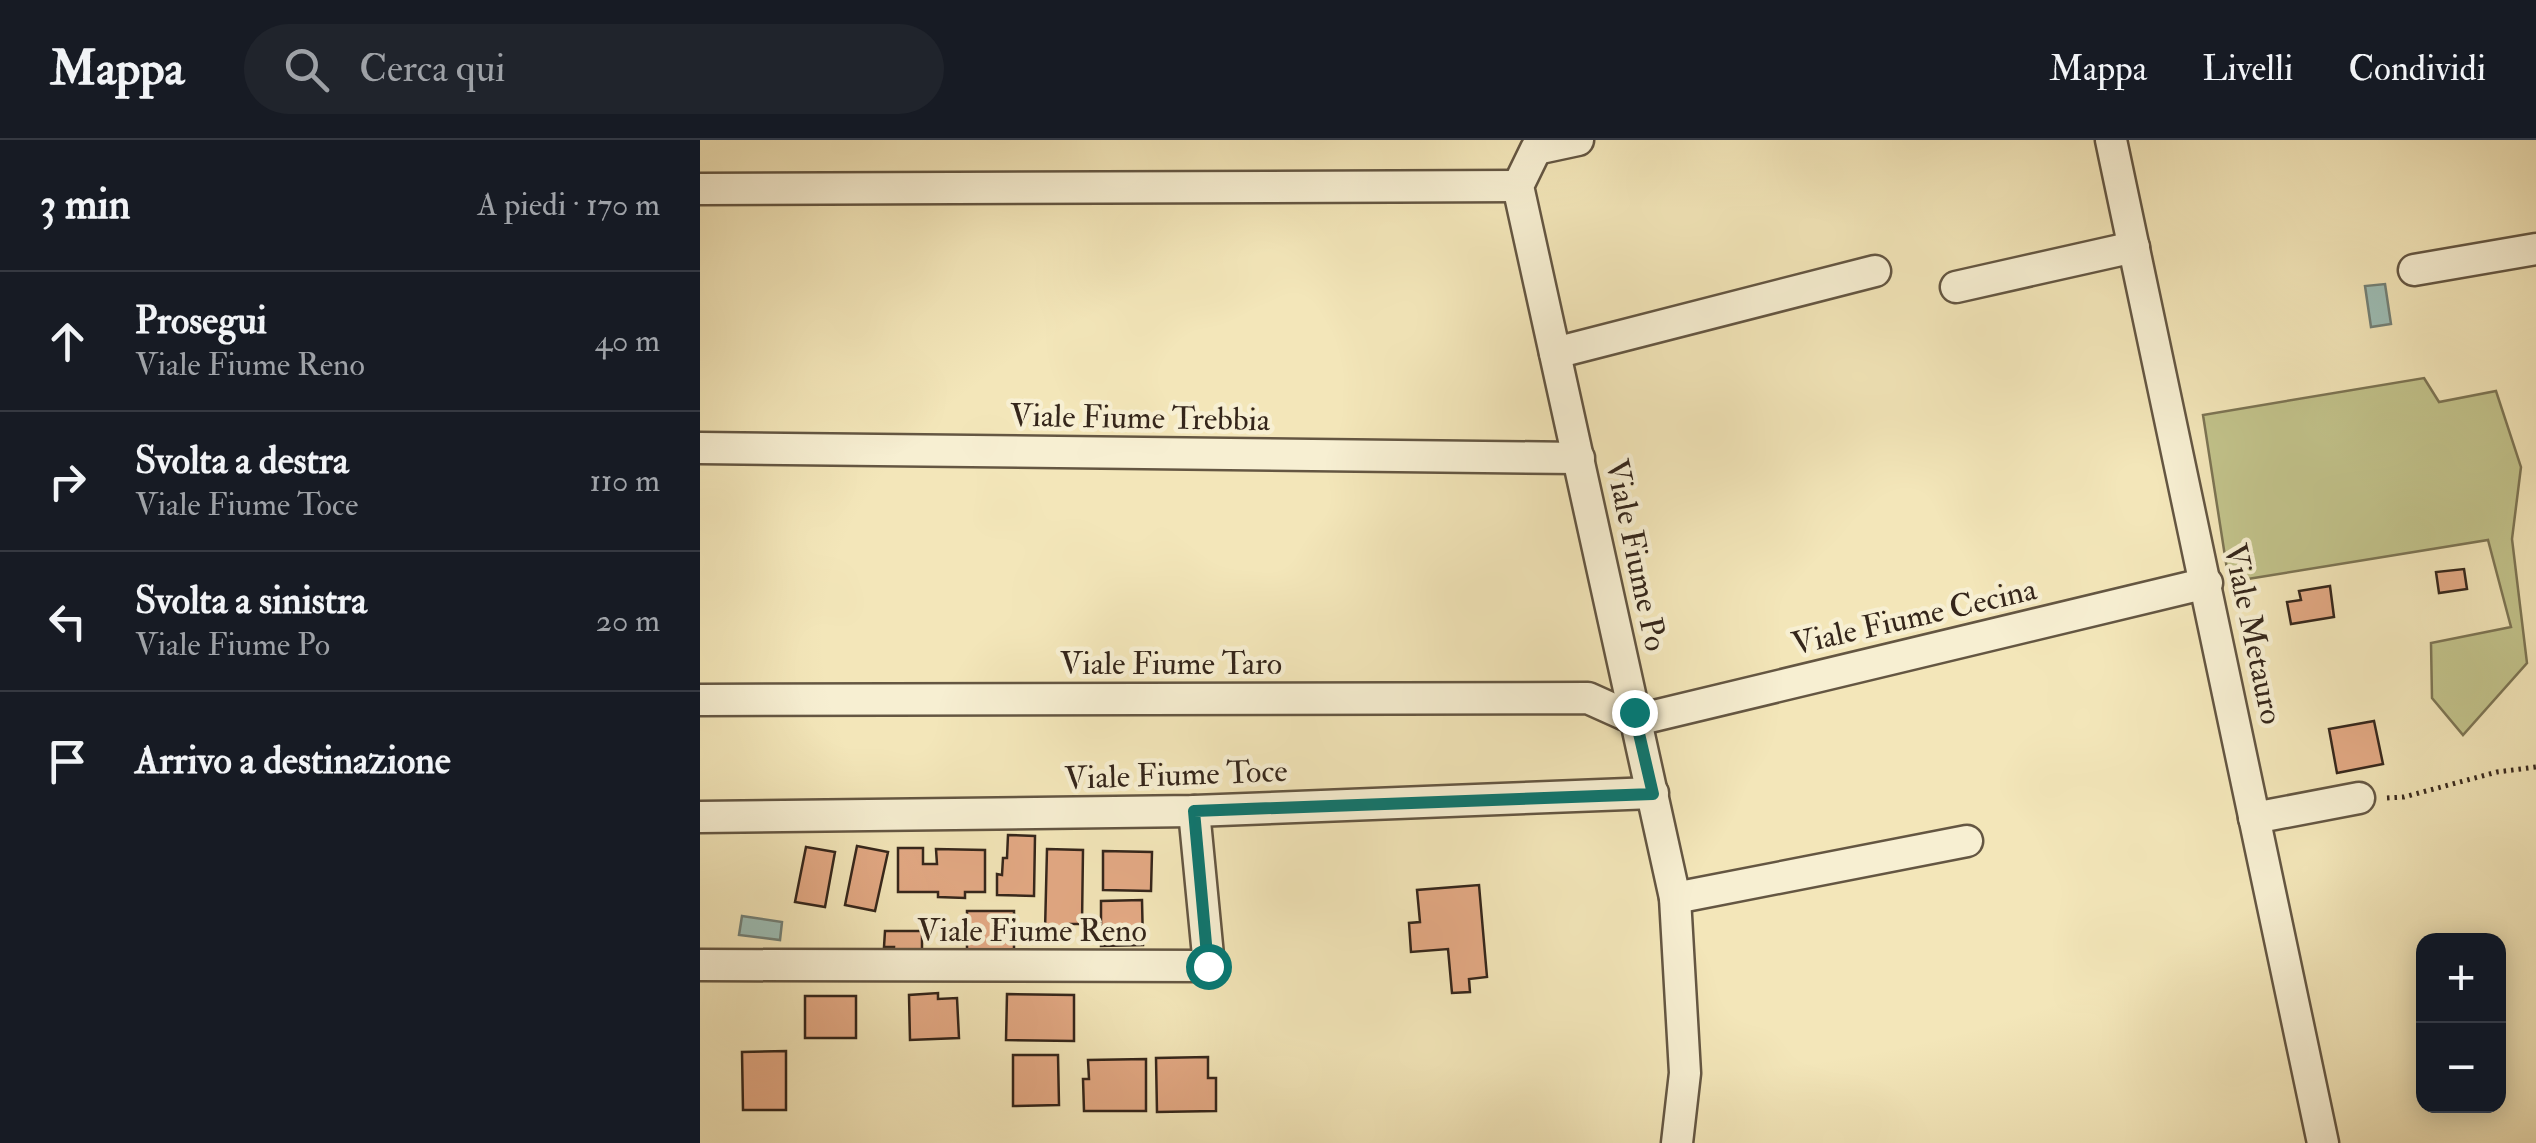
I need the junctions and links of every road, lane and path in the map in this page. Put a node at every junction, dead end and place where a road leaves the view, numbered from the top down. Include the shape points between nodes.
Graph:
1 (1578, 140) edge
2 (2111, 140) edge
3 (1535, 145) edge
4 (1518, 186) junction
5 (700, 189) edge
6 (2134, 247) junction
7 (2536, 249) edge
8 (2414, 270) dead end
9 (1875, 271) dead end
10 (1956, 287) dead end
11 (1555, 353) junction
12 (700, 448) edge
13 (1578, 458) junction
14 (2207, 583) junction
15 (700, 700) edge
16 (1637, 720) junction
17 (2536, 767) edge
18 (1653, 794) junction
19 (2358, 798) joint
20 (1194, 811) junction
21 (700, 817) edge
22 (2254, 818) junction
23 (1968, 841) dead end
24 (1675, 898) junction
25 (700, 965) edge
26 (1677, 1143) edge
27 (2323, 1143) edge

1 - 3 street
2 - 6 street, Viale Metauro
3 - 4 street
4 - 5 street
4 - 11 street, Viale Fiume Po
6 - 10 street
6 - 14 street, Viale Metauro
7 - 8 street
9 - 11 street
11 - 13 street, Viale Fiume Po
12 - 13 street, Viale Fiume Trebbia
13 - 16 street, Viale Fiume Po
14 - 16 street, Viale Fiume Cecina
14 - 22 street, Viale Metauro
15 - 16 street, Viale Fiume Taro via 1588,698
16 - 18 street, Viale Fiume Po
17 - 19 path via 2404,798
18 - 20 street, Viale Fiume Toce
18 - 24 street, Viale Fiume Po
19 - 22 street
20 - 21 street, Viale Fiume Toce
20 - 25 street, Viale Fiume Reno via 1208,966
22 - 27 street, Viale Metauro
23 - 24 street
24 - 26 street, Viale Fiume Po via 1685,1073

